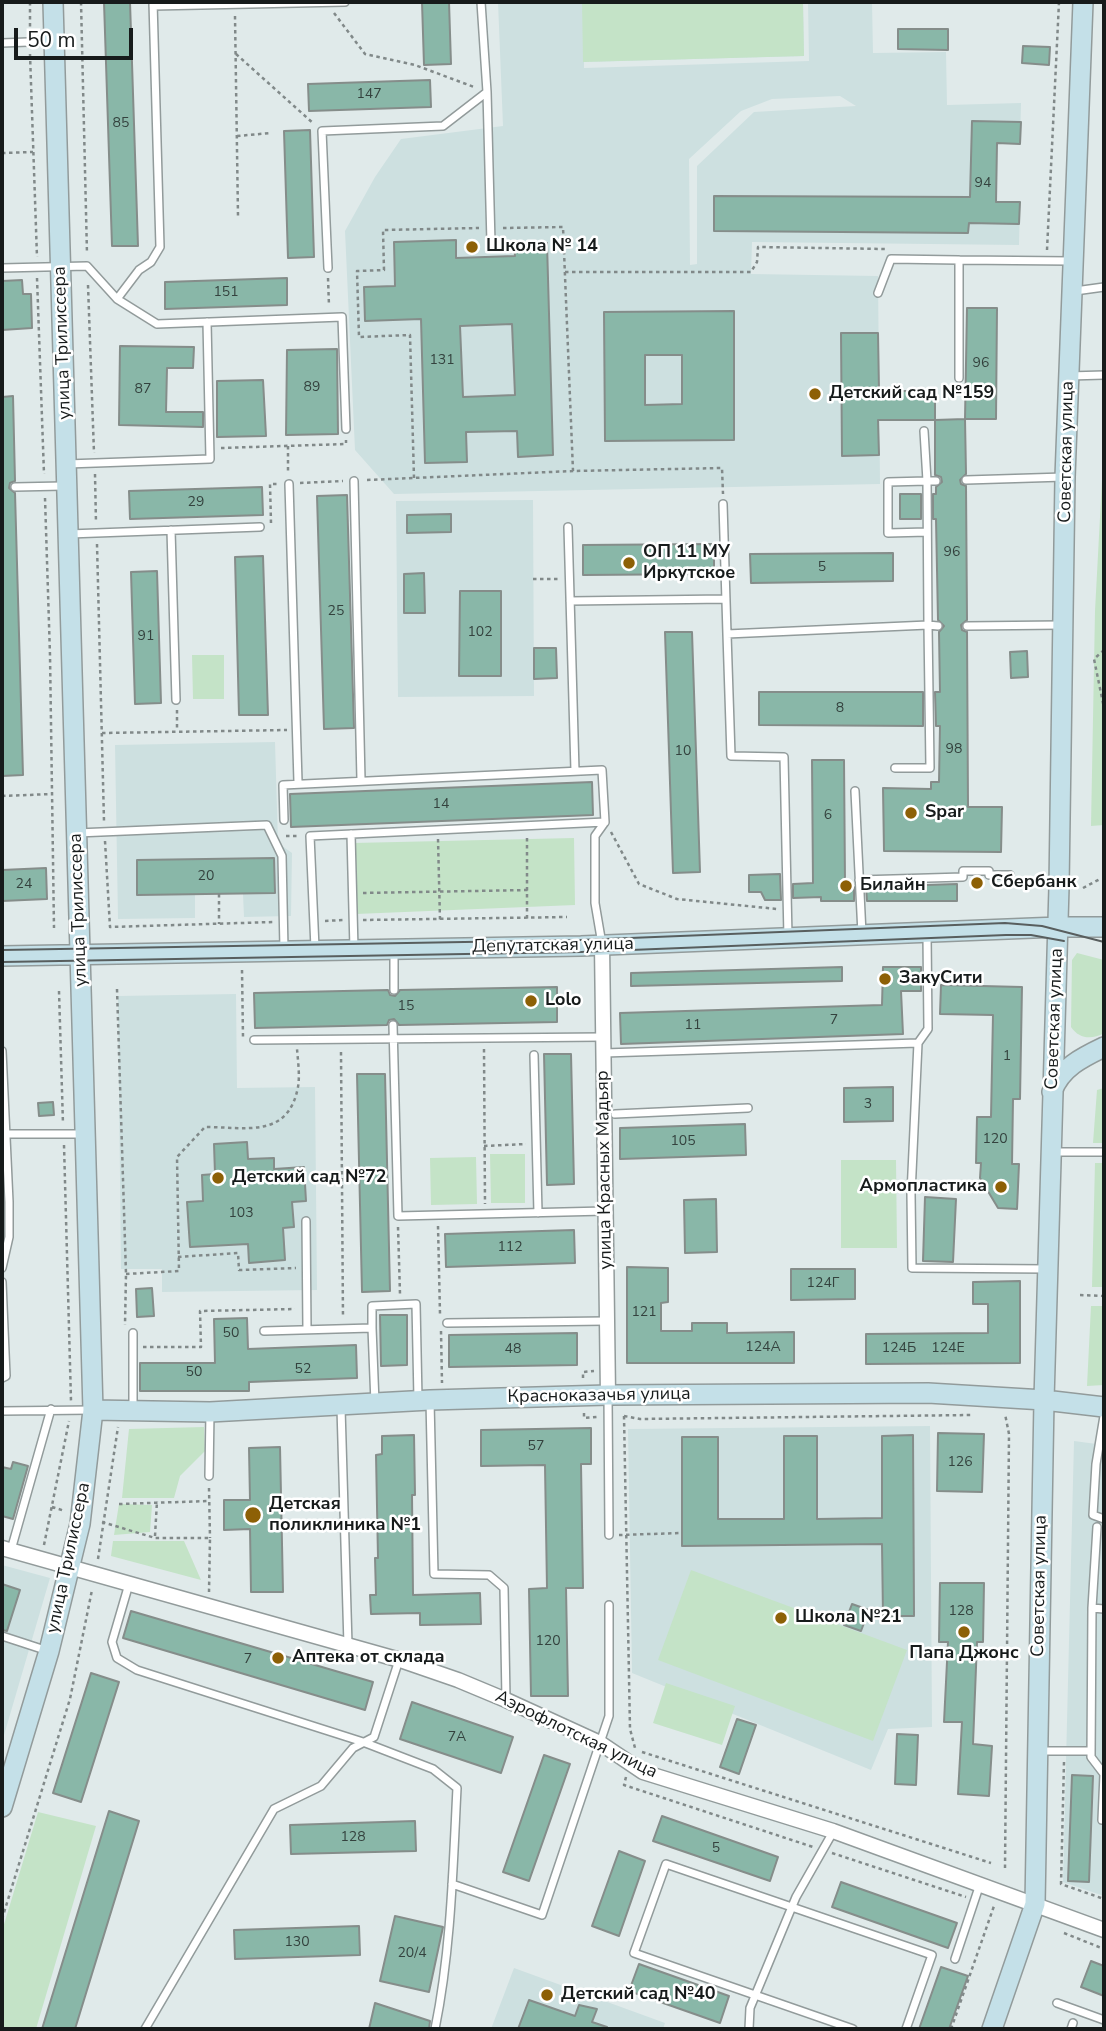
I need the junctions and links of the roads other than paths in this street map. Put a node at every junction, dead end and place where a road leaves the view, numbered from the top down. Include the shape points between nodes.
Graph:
1 (52, 2) edge
2 (326, 2) edge
3 (345, 2) edge
4 (481, 2) edge
5 (1083, 2) edge
6 (153, 4) edge
7 (54, 41) junction
8 (2, 43) edge
9 (487, 92) junction
10 (491, 243) dead end
11 (959, 260) junction
12 (1072, 261) junction
13 (61, 266) junction
14 (2, 268) edge
15 (328, 268) road end
16 (1104, 287) edge
17 (1071, 292) junction
18 (878, 293) dead end
19 (117, 299) junction
20 (206, 321) junction
21 (1104, 375) edge
22 (1068, 376) junction
23 (959, 378) dead end
24 (346, 429) road end
25 (924, 431) dead end
26 (66, 464) junction
27 (1065, 477) junction
28 (966, 480) dead end
29 (354, 481) road end
30 (927, 481) junction
31 (936, 481) dead end
32 (289, 484) road end
33 (67, 486) junction
34 (15, 487) dead end
35 (723, 504) dead end
36 (260, 527) road end
37 (568, 527) dead end
38 (171, 530) junction
39 (927, 532) junction
40 (68, 534) junction
41 (726, 599) junction
42 (570, 601) junction
43 (928, 625) junction
44 (967, 625) dead end
45 (1064, 625) junction
46 (938, 626) dead end
47 (727, 634) junction
48 (176, 700) road end
49 (895, 768) dead end
50 (575, 771) junction
51 (361, 780) junction
52 (298, 782) junction
53 (855, 791) dead end
54 (284, 820) road end
55 (605, 822) junction
56 (77, 833) junction
57 (351, 834) junction
58 (1010, 875) dead end
59 (859, 880) junction
60 (1058, 927) junction
61 (1104, 927) edge
62 (927, 932) junction
63 (862, 934) junction
64 (788, 938) junction
65 (603, 945) junction
66 (394, 949) junction
67 (315, 950) junction
68 (354, 950) junction
69 (284, 951) junction
70 (80, 954) junction
71 (2, 956) edge
72 (394, 990) dead end
73 (1055, 1017) junction
74 (393, 1025) dead end
75 (603, 1037) junction
76 (394, 1038) junction
77 (254, 1040) road end
78 (918, 1043) junction
79 (1104, 1046) edge
80 (2, 1051) edge
81 (604, 1053) junction
82 (534, 1055) dead end
83 (1052, 1093) junction
84 (748, 1108) dead end
85 (615, 1114) dead end
86 (6, 1134) junction
87 (86, 1134) junction
88 (1052, 1152) junction
89 (1104, 1152) edge
90 (606, 1211) junction
91 (538, 1213) junction
92 (306, 1221) dead end
93 (2, 1268) edge
94 (1048, 1269) junction
95 (2, 1283) edge
96 (607, 1321) junction
97 (447, 1323) dead end
98 (372, 1328) junction
99 (307, 1330) junction
100 (264, 1331) dead end
101 (133, 1333) dead end
102 (2, 1378) edge
103 (608, 1395) junction
104 (422, 1398) junction
105 (1044, 1400) junction
106 (375, 1404) junction
107 (341, 1406) junction
108 (1104, 1407) edge
109 (51, 1409) junction
110 (93, 1410) junction
111 (2, 1411) edge
112 (127, 1411) junction
113 (211, 1412) junction
114 (1104, 1416) edge
115 (209, 1476) road end
116 (1104, 1519) edge
117 (1097, 1527) dead end
118 (609, 1535) road end
119 (6, 1550) edge
120 (70, 1567) junction
121 (129, 1583) junction
122 (609, 1605) dead end
123 (1092, 1608) junction
124 (1104, 1609) edge
125 (2, 1636) edge
126 (348, 1645) junction
127 (48, 1651) junction
128 (400, 1660) junction
129 (506, 1700) junction
130 (363, 1742) junction
131 (600, 1743) junction
132 (1037, 1751) junction
133 (1091, 1751) junction
134 (2, 1807) edge
135 (1104, 1820) edge
136 (834, 1831) junction
137 (452, 1884) junction
138 (980, 1884) junction
139 (1035, 1903) junction
140 (793, 1907) junction
141 (1104, 1930) edge
142 (955, 1959) dead end
143 (755, 1996) junction
144 (1057, 2003) dead end
145 (1104, 2020) edge
146 (145, 2029) edge
147 (435, 2029) edge
148 (749, 2029) edge
149 (853, 2029) edge
150 (906, 2029) edge
151 (992, 2029) edge

1 - 7 main road, улица Трилиссера
2 - 3 lane
2 - 6 lane
4 - 9 lane
5 - 12 main road, Советская улица
6 - 19 lane via 160,247
7 - 8 lane
7 - 13 main road, улица Трилиссера
9 - 10 lane
9 - 15 lane via 443,126 322,131
11 - 12 lane
11 - 18 lane via 891,259
11 - 23 lane
12 - 17 main road, Советская улица
13 - 14 lane
13 - 19 lane via 88,266
13 - 26 main road, улица Трилиссера
16 - 17 lane
17 - 22 main road, Советская улица
19 - 20 lane via 157,324
20 - 24 lane via 345,316
20 - 26 lane via 210,459
21 - 22 lane
22 - 27 main road, Советская улица
25 - 30 lane
26 - 33 main road, улица Трилиссера
27 - 28 lane
27 - 45 main road, Советская улица
29 - 51 lane
30 - 31 lane
30 - 39 lane
30 - 39 lane via 888,482 888,533
32 - 52 lane
33 - 34 lane
33 - 40 main road, улица Трилиссера
35 - 41 lane
36 - 38 lane
37 - 42 lane
38 - 40 lane
38 - 48 lane
39 - 43 lane
40 - 56 main road, улица Трилиссера
41 - 42 lane
41 - 47 lane
42 - 50 lane
43 - 46 lane
43 - 47 lane
43 - 49 lane via 930,768
44 - 45 lane
45 - 60 main road, Советская улица
47 - 64 lane via 731,756 784,757
50 - 51 lane
50 - 55 lane via 602,770
51 - 52 lane
52 - 54 lane via 283,785
53 - 59 lane
55 - 57 lane
55 - 65 lane via 595,836 595,903
56 - 69 lane via 267,825 282,856
56 - 70 main road, улица Трилиссера
57 - 67 lane via 310,836
57 - 68 lane
58 - 59 lane via 963,871 963,877
59 - 63 lane
60 - 61 main road, Депутатская улица
60 - 62 main road, Депутатская улица
60 - 73 main road, Советская улица
62 - 63 main road, Депутатская улица
62 - 78 lane via 928,1029
63 - 64 main road, Депутатская улица
64 - 65 main road, Депутатская улица
65 - 66 main road, Депутатская улица
65 - 75 street, улица Красных Мадьяр
66 - 68 main road, Депутатская улица
66 - 72 lane
67 - 68 main road, Депутатская улица
67 - 69 main road, Депутатская улица
69 - 70 main road, Депутатская улица
70 - 71 main road, Депутатская улица
70 - 87 main road, улица Трилиссера
73 - 79 main road via 1056,1031 1066,1043
73 - 83 main road, Советская улица
74 - 76 lane
75 - 76 lane
75 - 81 street, улица Красных Мадьяр
76 - 77 lane
76 - 91 lane via 398,1216
78 - 81 lane
78 - 94 lane via 912,1268
79 - 83 main road via 1068,1068
80 - 86 lane
81 - 90 street, улица Красных Мадьяр
82 - 91 lane
83 - 88 main road, Советская улица
84 - 85 lane
86 - 87 lane
86 - 93 lane via 9,1237
87 - 110 main road, улица Трилиссера
88 - 89 lane
88 - 94 main road, Советская улица
90 - 91 lane
90 - 96 street, улица Красных Мадьяр
92 - 99 lane
94 - 105 main road, Советская улица
95 - 102 lane via 6,1376
96 - 97 lane
96 - 103 street, улица Красных Мадьяр
98 - 99 lane
98 - 104 lane via 372,1306 416,1304
98 - 106 lane
99 - 100 lane
101 - 112 lane
103 - 104 main road, Красноказачья улица
103 - 105 main road, Красноказачья улица via 928,1393
103 - 118 lane
104 - 106 main road, Красноказачья улица
104 - 129 lane via 434,1574 489,1575 503,1588
105 - 108 main road, Красноказачья улица
105 - 132 main road, Советская улица
106 - 107 main road, Красноказачья улица
107 - 113 main road, Красноказачья улица
107 - 126 lane
109 - 110 lane
109 - 111 lane
109 - 119 lane
110 - 112 main road, Красноказачья улица
110 - 120 main road, улица Трилиссера
112 - 113 main road, Красноказачья улица
113 - 115 lane
114 - 116 lane via 1093,1515
117 - 123 lane
119 - 120 street, Аэрофлотская улица
120 - 121 street, Аэрофлотская улица
120 - 127 main road, улица Трилиссера
121 - 126 street, Аэрофлотская улица
121 - 130 lane via 112,1642 117,1658 137,1670
122 - 131 lane via 610,1716
123 - 124 lane
123 - 133 lane
125 - 127 lane
126 - 128 street, Аэрофлотская улица
127 - 134 main road, улица Трилиссера
128 - 129 street, Аэрофлотская улица
128 - 130 lane via 378,1730
129 - 131 street, Аэрофлотская улица
130 - 137 lane via 433,1769 457,1787
130 - 146 lane via 321,1786 274,1809
131 - 136 street, Аэрофлотская улица via 643,1772
131 - 137 lane via 542,1915
132 - 133 lane
132 - 139 main road, Советская улица
133 - 135 lane via 1104,1774
136 - 138 street, Аэрофлотская улица
136 - 140 lane
137 - 147 lane
138 - 139 street, Аэрофлотская улица
138 - 142 lane
139 - 141 street, Аэрофлотская улица
139 - 151 main road, Советская улица
140 - 143 lane
140 - 143 lane via 666,1864 634,1953
140 - 150 lane via 932,1955
143 - 148 lane
143 - 149 lane
144 - 145 lane

